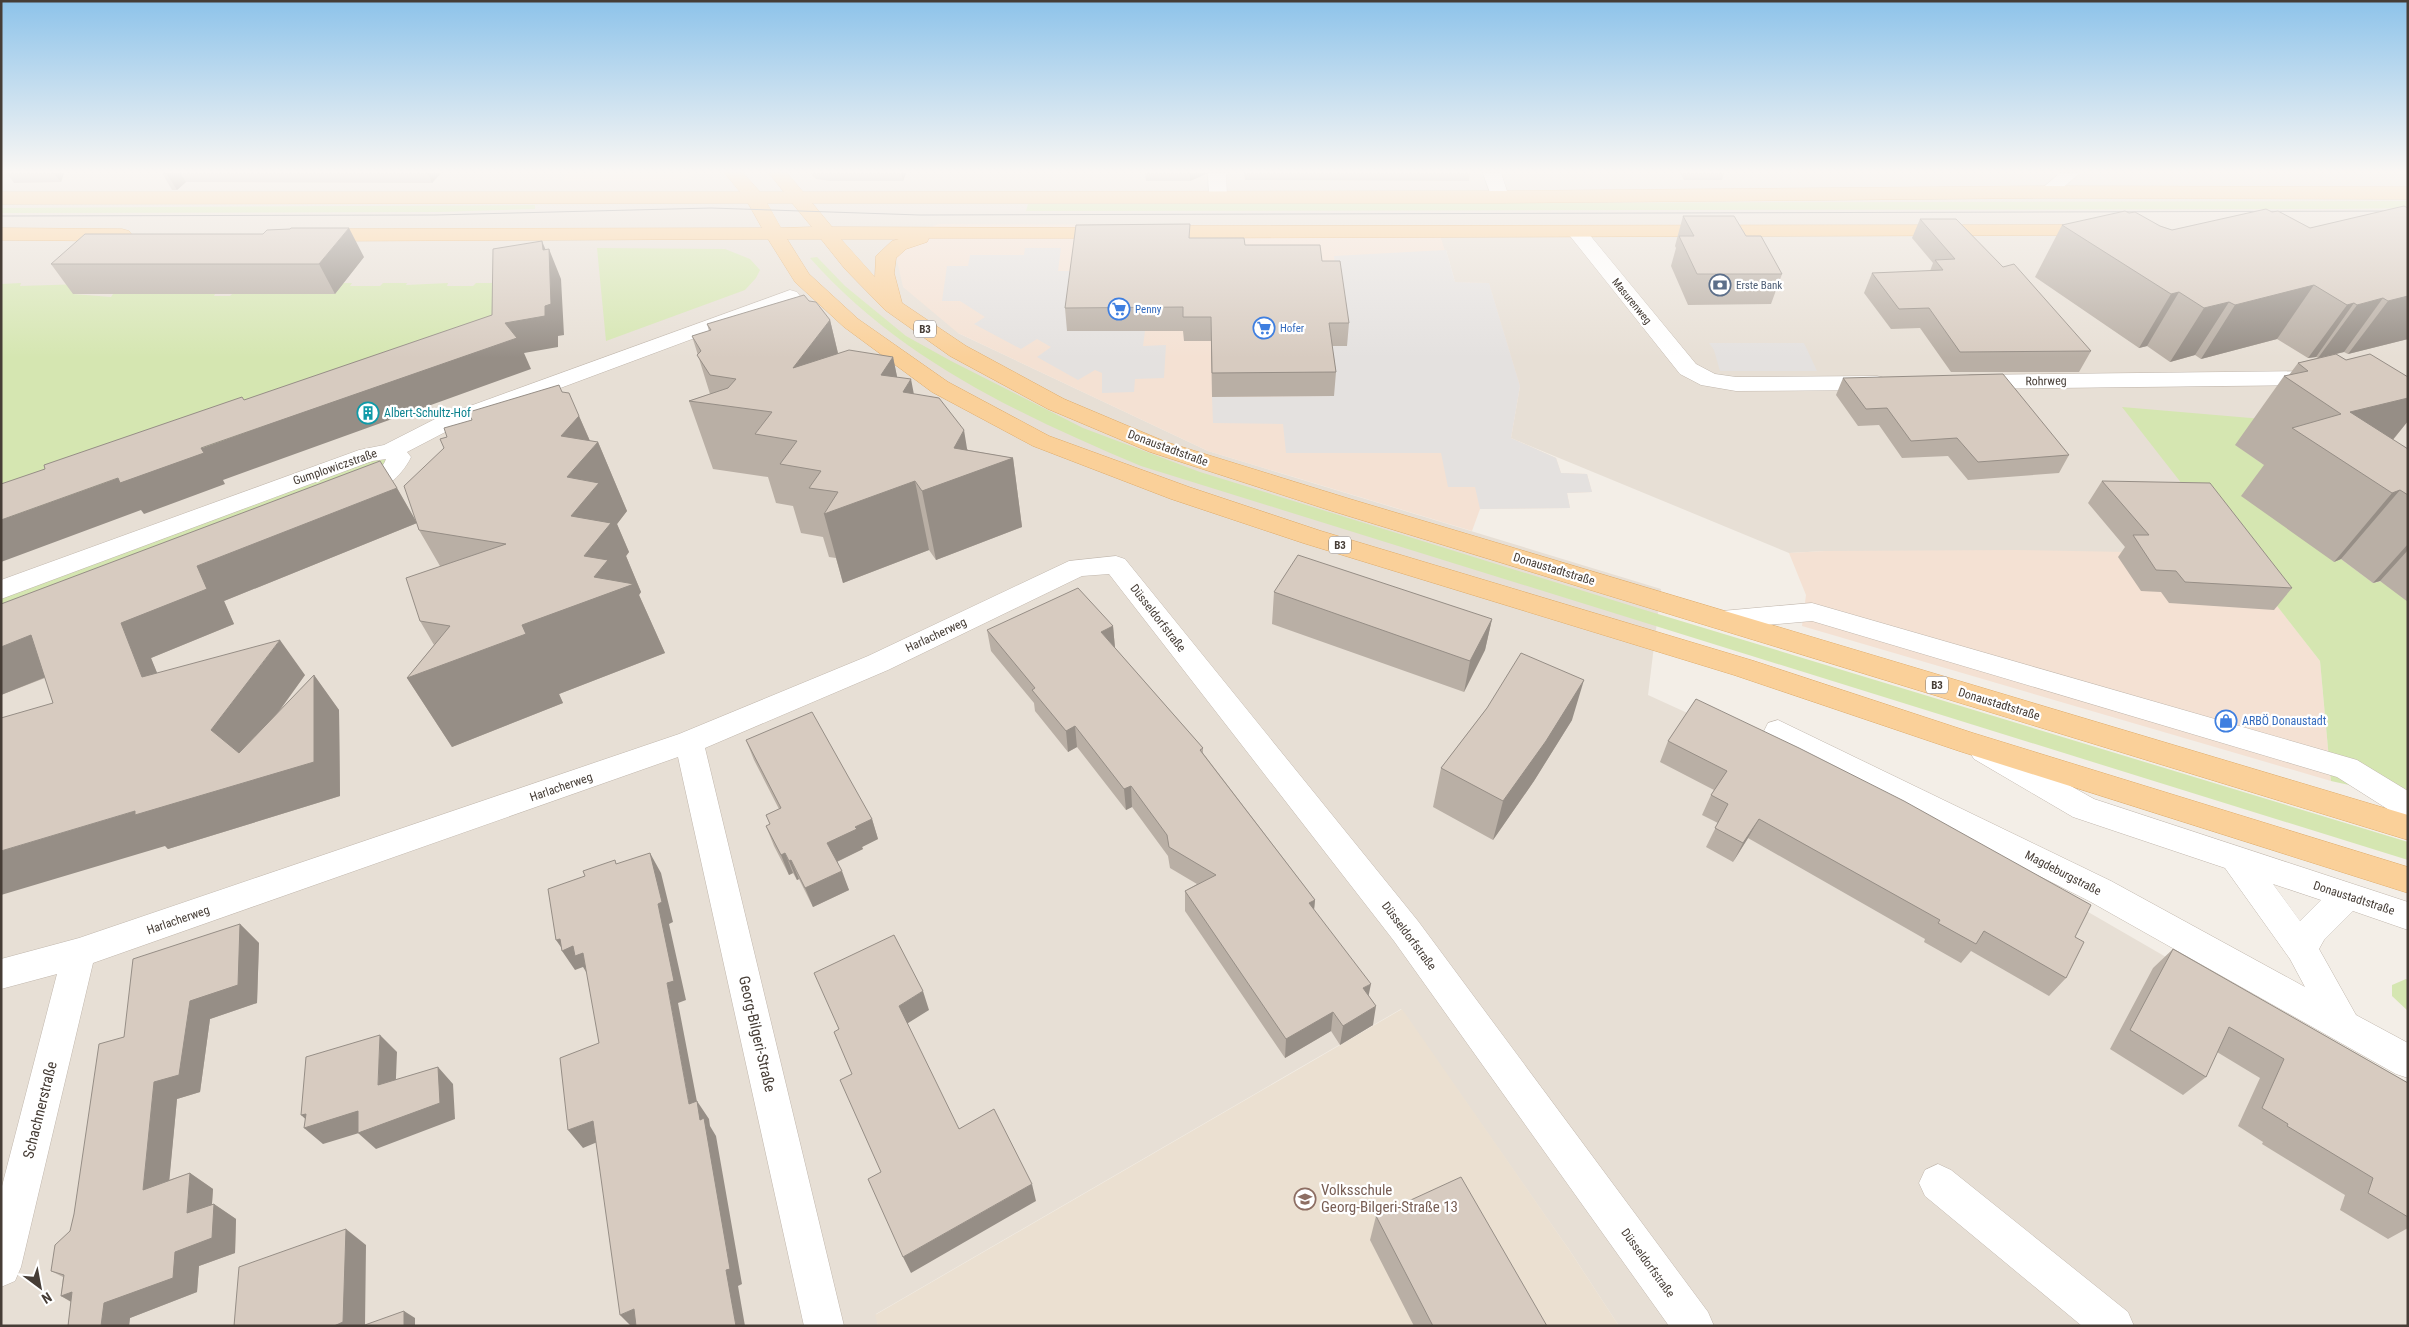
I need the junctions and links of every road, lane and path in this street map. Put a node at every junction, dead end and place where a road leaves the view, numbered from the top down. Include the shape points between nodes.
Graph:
1 (129, 235) edge
2 (139, 235) edge
3 (296, 235) edge
4 (331, 235) edge
5 (775, 235) edge
6 (828, 235) edge
7 (937, 235) edge
8 (1579, 235) edge
9 (790, 296) dead end
10 (892, 306) junction
11 (2341, 378) edge
12 (1893, 382) edge
13 (1952, 382) edge
14 (390, 451) junction
15 (334, 499) edge
16 (1106, 564) joint
17 (1, 590) edge
18 (1722, 620) junction
19 (1778, 731) dead end
20 (690, 742) junction
21 (1969, 743) junction
22 (2408, 806) edge
23 (2408, 828) edge
24 (2237, 860) junction
25 (2408, 880) edge
26 (2347, 896) junction
27 (2408, 916) edge
28 (2302, 949) junction
29 (79, 953) junction
30 (1, 974) edge
31 (2343, 1025) junction
32 (2408, 1062) edge
33 (1938, 1183) dead end
34 (1, 1267) edge
35 (824, 1326) edge
36 (1694, 1326) edge
37 (2114, 1326) edge

1 - 2 main road
3 - 4 main road
5 - 21 main road, Donaustadtstraße / B3 via 802,278 851,322 940,387 1041,442 1180,493 1312,536 1734,665
6 - 10 main road, Donaustadtstraße / B3 via 852,266
7 - 10 main road via 899,245 886,256 884,273
8 - 12 street, Masurenweg via 1688,369 1709,380 1736,384
9 - 14 street via 445,423
10 - 18 main road, Donaustadtstraße / B3 via 958,351 1056,404 1158,446 1305,494
11 - 13 street, Rohrweg
14 - 15 street, Gumplowiczstraße via 399,457 394,469 380,479
14 - 17 street, Gumplowiczstraße via 367,455
16 - 20 street, Harlacherweg via 1078,567 878,663
16 - 36 street, Düsseldorfstraße via 1116,565 1406,931
18 - 22 street via 1812,612 2347,768
18 - 23 main road, Donaustadtstraße / B3
19 - 31 street, Magdeburgstraße via 2100,891
20 - 29 street, Harlacherweg
20 - 35 street, Georg-Bilgeri-Straße
21 - 24 street, Donaustadtstraße via 2084,808
21 - 25 main road, Donaustadtstraße / B3
24 - 26 street, Donaustadtstraße
24 - 28 street
26 - 27 street, Donaustadtstraße
26 - 28 street via 2312,930
28 - 31 street
29 - 30 street, Harlacherweg
29 - 34 street, Schachnerstraße
31 - 32 street, Magdeburgstraße
33 - 37 street

